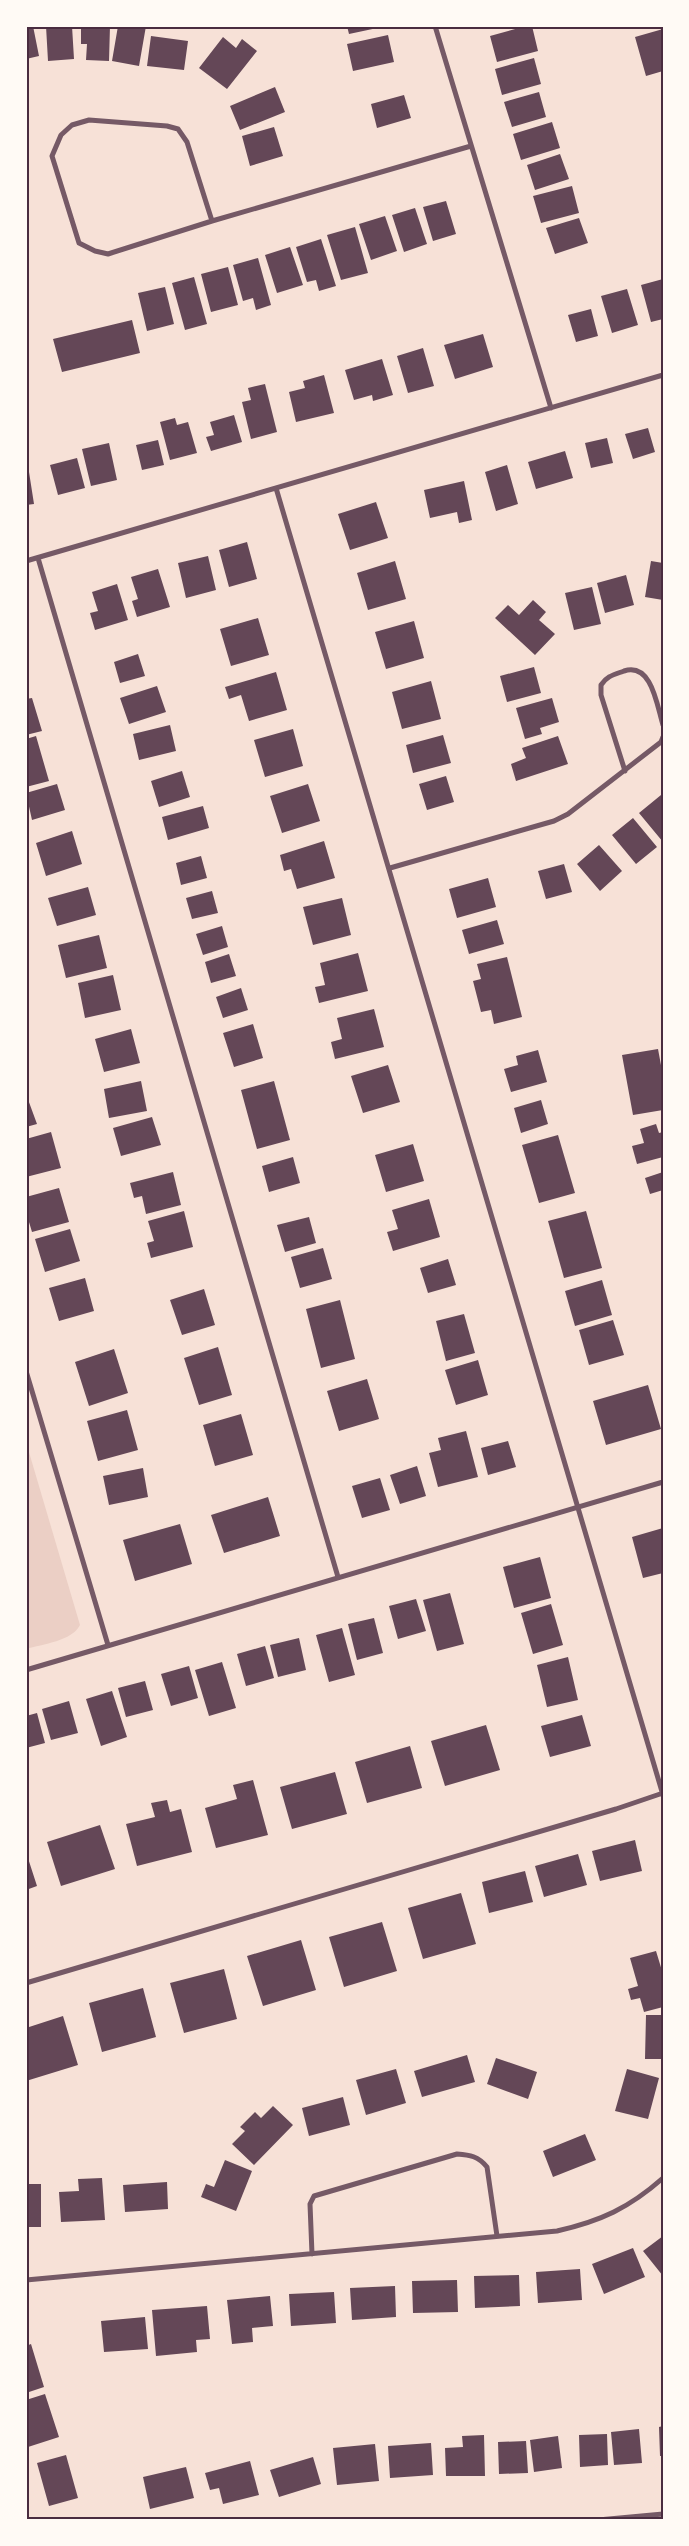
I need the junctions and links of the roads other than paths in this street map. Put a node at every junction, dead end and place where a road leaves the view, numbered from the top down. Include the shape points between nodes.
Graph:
1 (435, 26) edge
2 (471, 146) junction
3 (212, 221) junction
4 (663, 375) edge
5 (550, 408) junction
6 (276, 488) junction
7 (38, 558) junction
8 (26, 561) edge
9 (663, 725) edge
10 (663, 737) edge
11 (625, 771) junction
12 (390, 868) junction
13 (26, 1370) edge
14 (663, 1482) edge
15 (578, 1508) junction
16 (338, 1577) junction
17 (108, 1646) junction
18 (26, 1670) edge
19 (663, 1794) edge
20 (26, 1984) edge
21 (663, 2178) edge
22 (497, 2236) junction
23 (312, 2254) junction
24 (26, 2280) edge
25 (663, 2514) edge
26 (598, 2520) edge

1 - 2 street
2 - 3 street
2 - 5 street
3 - 3 street via 187,142 178,129 89,120 72,124 61,135 52,156 80,243 108,254
4 - 5 street
5 - 6 street
6 - 7 street
6 - 12 street
7 - 8 street
7 - 16 street
9 - 11 street via 648,679 640,671 628,670 607,677 600,685
10 - 11 street
11 - 12 street via 581,806 554,821
12 - 15 street
13 - 17 street
14 - 15 street
15 - 16 street
15 - 19 street
16 - 17 street
17 - 18 street
19 - 20 street
21 - 22 street via 624,2208 604,2218 557,2230
22 - 23 street
22 - 23 street via 487,2166 471,2155 457,2154 314,2196 310,2204
23 - 24 street
25 - 26 street

